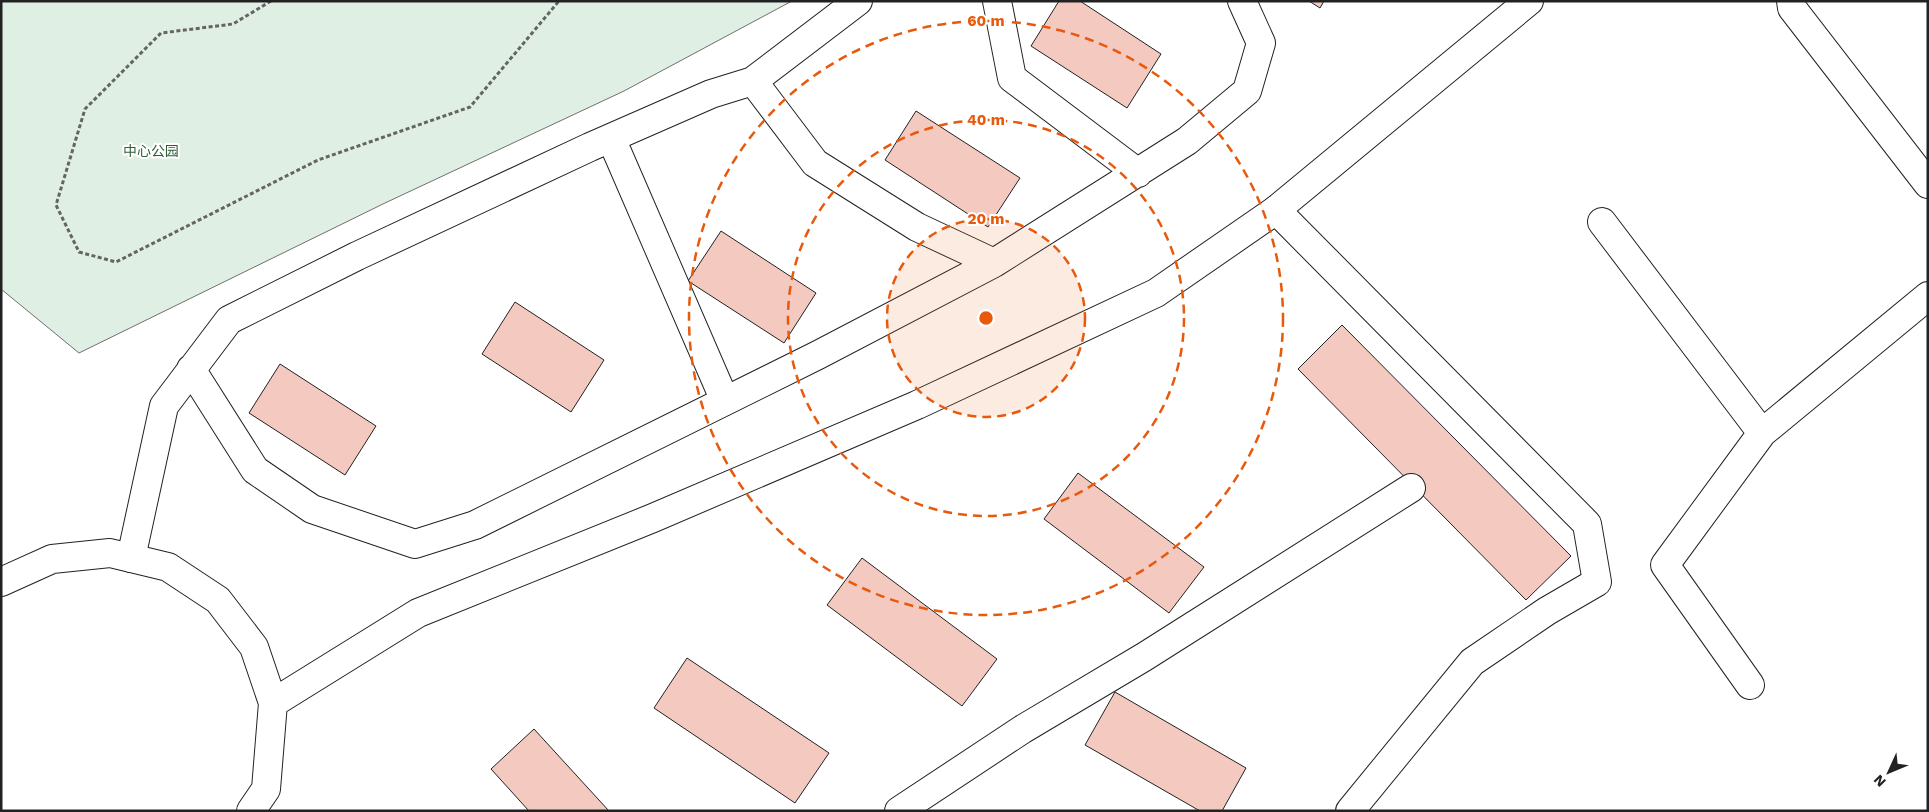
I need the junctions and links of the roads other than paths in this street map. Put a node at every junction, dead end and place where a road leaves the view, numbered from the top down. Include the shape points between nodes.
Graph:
1 (858, 1) edge
2 (997, 1) edge
3 (1242, 1) edge
4 (1529, 1) edge
5 (1791, 1) edge
6 (753, 81) junction
7 (611, 138) junction
8 (1138, 172) junction
9 (1928, 184) edge
10 (1276, 210) junction
11 (1602, 222) dead end
12 (994, 263) junction
13 (1928, 296) edge
14 (191, 369) junction
15 (725, 401) junction
16 (1762, 434) junction
17 (1412, 488) dead end
18 (131, 558) junction
19 (1, 582) edge
20 (1750, 685) dead end
21 (273, 703) junction
22 (251, 811) edge
23 (899, 811) edge
24 (1350, 811) edge

1 - 6 street
2 - 8 street via 1012,78
3 - 8 street via 1261,42 1247,91 1187,141
4 - 10 street
5 - 9 street via 1792,8
6 - 7 street via 711,94
6 - 12 street via 815,163 917,227
7 - 14 street via 228,320
7 - 15 street
8 - 12 street
10 - 21 street via 1156,294 917,405 653,518 418,613
10 - 24 street via 1587,524 1597,582 1472,662
11 - 16 street
12 - 15 street
13 - 16 street
14 - 15 street via 255,470 312,509 415,544 475,524
14 - 18 street via 164,406
16 - 20 street via 1666,565
17 - 23 street via 1144,658 1023,729
18 - 19 street via 110,553 52,559
18 - 21 street via 168,567 218,600 254,647
21 - 22 street via 266,789

